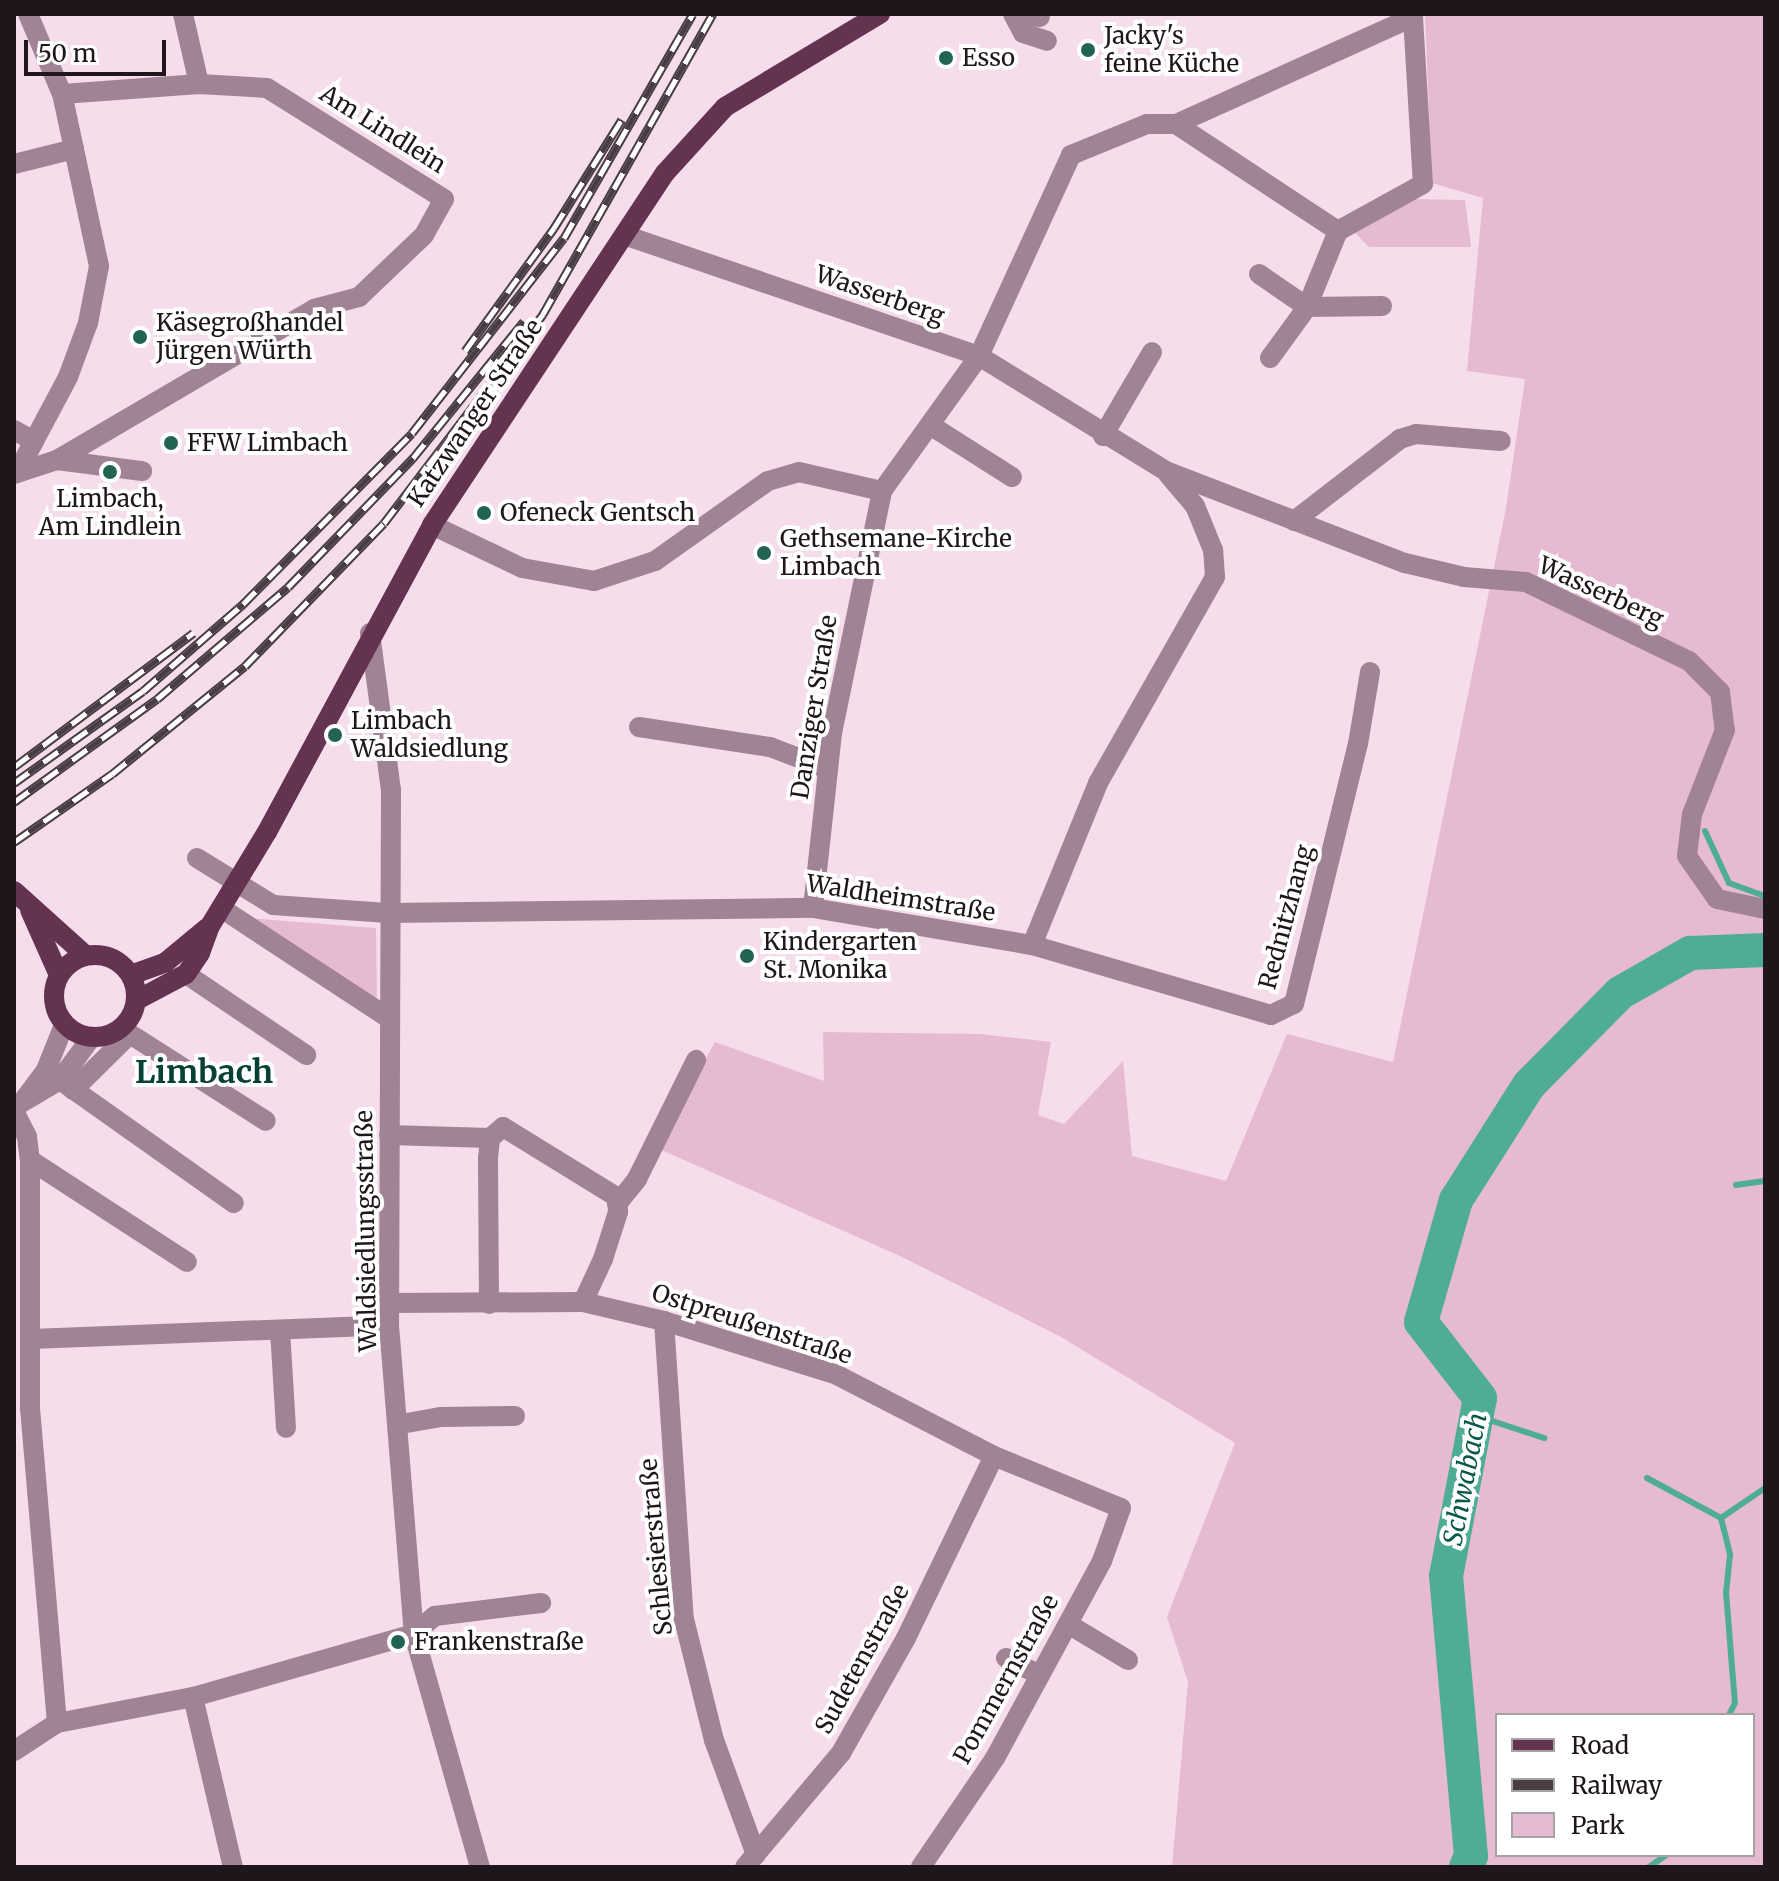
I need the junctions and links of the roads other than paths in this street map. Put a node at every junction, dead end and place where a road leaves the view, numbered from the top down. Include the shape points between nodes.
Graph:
1 (28, 14) edge
2 (183, 14) edge
3 (880, 14) edge
4 (1015, 14) edge
5 (1040, 17) dead end
6 (1047, 41) dead end
7 (199, 84) junction
8 (62, 94) junction
9 (1176, 124) junction
10 (74, 149) junction
11 (14, 164) edge
12 (1338, 231) junction
13 (624, 235) junction
14 (1259, 274) dead end
15 (1382, 306) dead end
16 (1307, 307) junction
17 (1152, 352) dead end
18 (979, 356) junction
19 (1270, 358) dead end
20 (930, 425) junction
21 (14, 430) edge
22 (1103, 436) junction
23 (34, 441) junction
24 (1501, 441) dead end
25 (57, 460) junction
26 (142, 471) dead end
27 (1166, 471) junction
28 (15, 474) edge
29 (1012, 477) dead end
30 (882, 491) junction
31 (1294, 521) junction
32 (432, 525) junction
33 (370, 633) junction
34 (1370, 672) dead end
35 (639, 727) dead end
36 (828, 769) junction
37 (197, 858) dead end
38 (236, 884) junction
39 (21, 899) edge
40 (813, 908) junction
41 (1765, 909) edge
42 (388, 913) junction
43 (215, 917) junction
44 (1032, 945) junction
45 (85, 955) junction
46 (186, 974) junction
47 (59, 975) junction
48 (131, 975) junction
49 (137, 1000) junction
50 (390, 1019) junction
51 (64, 1025) junction
52 (91, 1038) junction
53 (306, 1055) dead end
54 (696, 1060) dead end
55 (66, 1085) junction
56 (17, 1106) edge
57 (266, 1121) dead end
58 (389, 1135) junction
59 (490, 1138) junction
60 (30, 1160) junction
61 (234, 1203) dead end
62 (617, 1204) junction
63 (187, 1262) dead end
64 (583, 1302) junction
65 (389, 1303) junction
66 (489, 1304) junction
67 (664, 1321) junction
68 (389, 1325) junction
69 (280, 1330) junction
70 (31, 1339) junction
71 (515, 1416) dead end
72 (401, 1424) junction
73 (286, 1428) dead end
74 (994, 1456) junction
75 (1121, 1508) joint
76 (541, 1603) dead end
77 (1068, 1624) junction
78 (414, 1634) junction
79 (1006, 1658) dead end
80 (1128, 1660) dead end
81 (1040, 1675) junction
82 (193, 1697) junction
83 (57, 1723) junction
84 (14, 1751) edge
85 (751, 1861) edge
86 (233, 1867) edge
87 (480, 1867) edge
88 (921, 1867) edge

1 - 8 street
2 - 7 street
3 - 13 main road, Katzwanger Straße via 725,107 665,173
4 - 5 street
4 - 6 street via 1023,33
7 - 8 street, Am Lindlein
7 - 25 street, Am Lindlein via 267,88 444,199 424,235 359,297 314,309
8 - 10 street
9 - 12 street
9 - 12 street, Danziger Straße via 1413,17 1423,184
9 - 18 street, Danziger Straße via 1147,124 1071,155
10 - 11 street
10 - 23 street via 99,266 88,323 68,377
12 - 16 street
13 - 18 street, Wasserberg
13 - 32 main road, Katzwanger Straße
14 - 16 street
15 - 16 street
16 - 19 street
17 - 22 street
18 - 20 street, Danziger Straße
18 - 22 street, Wasserberg
20 - 29 street
20 - 30 street, Danziger Straße
21 - 23 street
22 - 27 street, Wasserberg
23 - 28 street
24 - 31 street via 1416,434 1400,439
25 - 26 street
25 - 28 street
27 - 31 street, Wasserberg
27 - 44 street via 1195,506 1213,550 1215,577 1098,783
30 - 32 street via 799,472 768,481 655,561 594,581 522,568
30 - 36 street, Danziger Straße
31 - 41 street, Wasserberg via 1405,563 1464,577 1526,582 1689,661 1720,692 1725,730 1692,814 1687,856 1717,899
32 - 33 main road, Katzwanger Straße
33 - 38 main road, Katzwanger Straße
33 - 42 street, Waldsiedlungsstraße via 391,790
34 - 44 street, Rednitzhang via 1358,744 1294,1004 1271,1015
35 - 36 street via 758,744
36 - 40 street, Danziger Straße
37 - 38 street, Waldheimstraße
38 - 42 street, Waldheimstraße via 273,905
38 - 43 main road, Katzwanger Straße
39 - 45 main road
39 - 47 main road
40 - 42 street, Waldheimstraße
40 - 44 street, Waldheimstraße
42 - 50 street, Waldsiedlungsstraße
43 - 46 main road, Katzwanger Straße
43 - 48 main road, Katzwanger Straße via 166,962
43 - 50 street
45 - 47 main road
45 - 48 main road via 119,962
46 - 49 main road
46 - 53 street
47 - 51 main road via 55,1010
48 - 49 main road
49 - 52 main road via 123,1027
50 - 58 street, Waldsiedlungsstraße
51 - 52 main road
51 - 56 street via 46,1070
52 - 55 street
54 - 62 street via 637,1179
55 - 56 street
55 - 57 street via 130,1034
55 - 61 street
56 - 60 street
58 - 59 street
58 - 65 street, Waldsiedlungsstraße
59 - 62 street via 498,1128 509,1129 602,1184
59 - 66 street
60 - 63 street
60 - 70 street
62 - 64 street via 603,1259
64 - 66 street, Ostpreußenstraße
64 - 67 street, Ostpreußenstraße
65 - 66 street, Ostpreußenstraße
65 - 68 street, Waldsiedlungsstraße
67 - 74 street, Ostpreußenstraße via 837,1375
67 - 85 street, Schlesierstraße via 684,1619
68 - 69 street
68 - 72 street, Waldsiedlungsstraße
69 - 70 street
69 - 73 street
70 - 83 street via 30,1408
71 - 72 street via 441,1417
72 - 78 street, Waldsiedlungsstraße
74 - 75 street, Ostpreußenstraße
74 - 85 street, Sudetenstraße via 906,1638 841,1753
75 - 77 street, Pommernstraße via 1102,1561
76 - 78 street via 435,1616
77 - 80 street
77 - 81 street, Pommernstraße
78 - 82 street
78 - 87 street, Waldsiedlungsstraße
79 - 81 street
81 - 88 street, Pommernstraße via 995,1758
82 - 83 street
82 - 86 street
83 - 84 street

